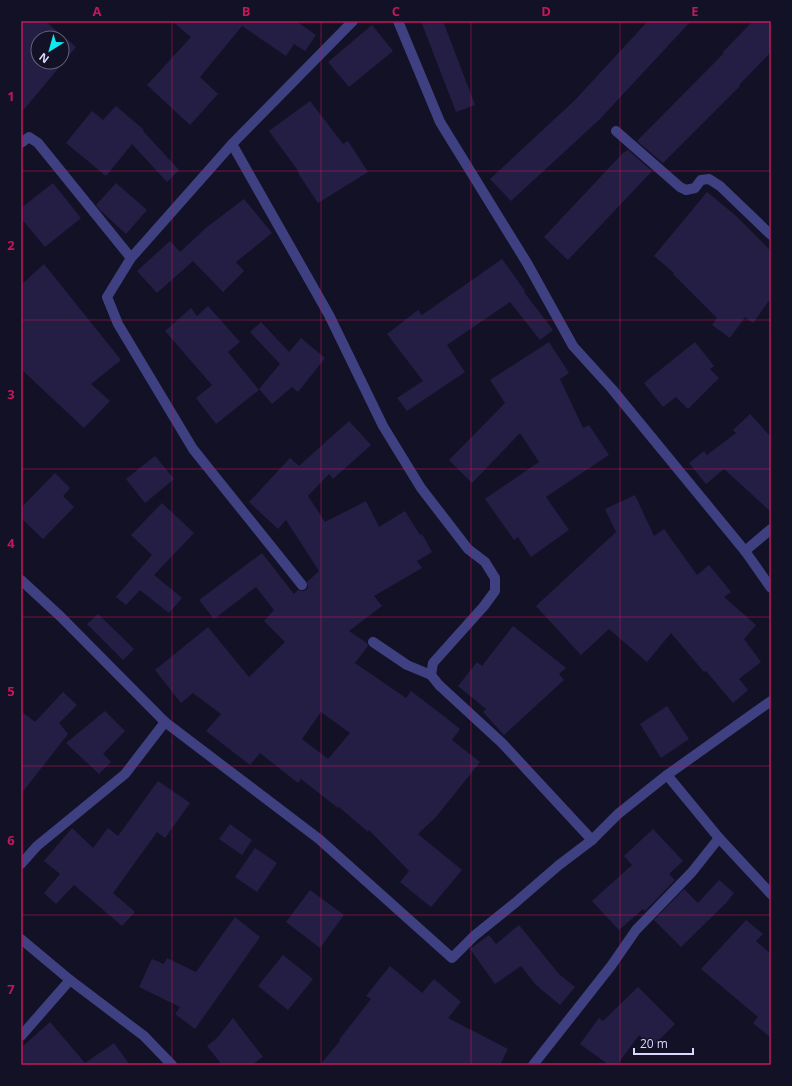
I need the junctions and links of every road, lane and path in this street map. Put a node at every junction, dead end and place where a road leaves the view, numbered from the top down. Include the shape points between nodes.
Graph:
1 (353, 21) edge
2 (398, 21) edge
3 (616, 131) dead end
4 (21, 143) edge
5 (232, 144) junction
6 (771, 235) edge
7 (131, 258) junction
8 (771, 529) edge
9 (744, 551) junction
10 (21, 580) edge
11 (302, 585) dead end
12 (771, 588) edge
13 (373, 642) dead end
14 (431, 675) junction
15 (771, 701) edge
16 (165, 722) junction
17 (666, 775) junction
18 (719, 838) junction
19 (592, 840) junction
20 (21, 864) edge
21 (771, 894) edge
22 (21, 939) edge
23 (70, 980) junction
24 (21, 1036) edge
25 (172, 1065) edge
26 (533, 1065) edge

1 - 5 street
2 - 9 street via 440,122 527,263 573,346 612,389
3 - 6 street via 680,187 686,190 695,188 701,180 714,183
4 - 7 street via 29,137 38,143
5 - 7 street
5 - 14 street via 329,315 384,426 421,488 468,549 485,562 495,578 495,591 433,663
7 - 11 street via 107,297 118,324 193,449
8 - 9 street
9 - 12 street
10 - 16 street
13 - 14 street via 407,665
14 - 19 street via 502,743
15 - 17 street
16 - 19 street via 319,839 452,958 474,936
16 - 20 street via 125,774 37,846
17 - 18 street
17 - 19 street via 618,814
18 - 21 street
18 - 26 street via 692,872 636,930
22 - 23 street
23 - 24 street
23 - 25 street via 144,1036

